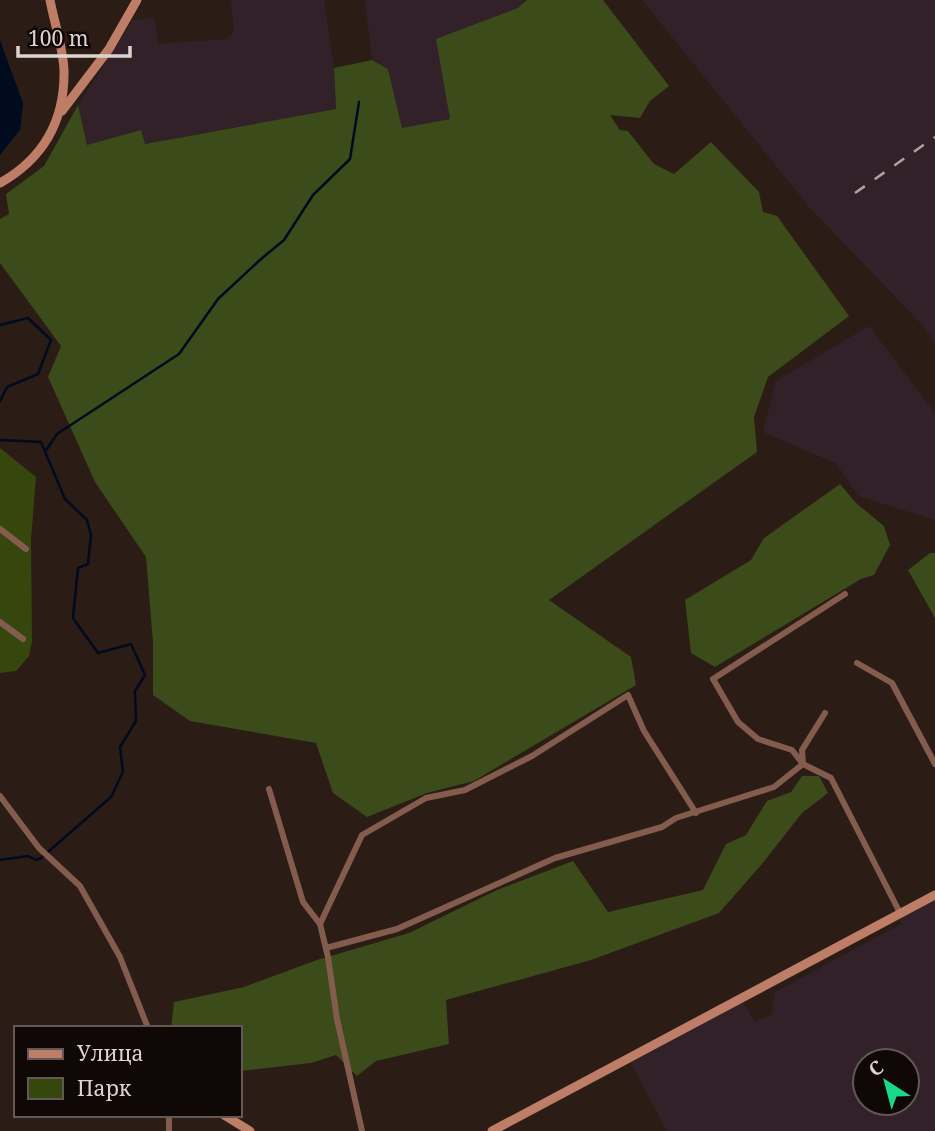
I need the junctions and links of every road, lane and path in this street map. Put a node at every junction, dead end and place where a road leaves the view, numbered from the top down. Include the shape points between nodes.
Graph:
1 (50, 0) edge
2 (137, 0) edge
3 (61, 113) junction
4 (0, 183) edge
5 (0, 529) edge
6 (26, 549) dead end
7 (845, 594) dead end
8 (0, 622) edge
9 (23, 639) dead end
10 (857, 663) dead end
11 (825, 713) dead end
12 (803, 764) junction
13 (935, 764) edge
14 (269, 789) dead end
15 (0, 796) edge
16 (696, 813) junction
17 (935, 895) edge
18 (900, 913) junction
19 (320, 924) junction
20 (326, 948) junction
21 (147, 1026) edge
22 (227, 1117) edge
23 (250, 1131) edge
24 (362, 1131) edge
25 (492, 1131) edge

1 - 3 street via 64,68
2 - 3 street via 109,49
3 - 4 street via 21,171
5 - 6 street
7 - 12 street via 713,679 738,722 758,740 792,750
8 - 9 street
10 - 13 street via 892,683
11 - 12 street via 802,750
12 - 16 street via 774,787
12 - 18 street via 831,778
14 - 19 street via 303,902
15 - 21 street via 39,848 80,886 120,957
16 - 19 street via 644,731 628,695 532,756 465,790 426,798 362,835
16 - 20 street via 555,859 397,929
17 - 18 street
18 - 25 street
19 - 20 street
20 - 24 street
22 - 23 street

